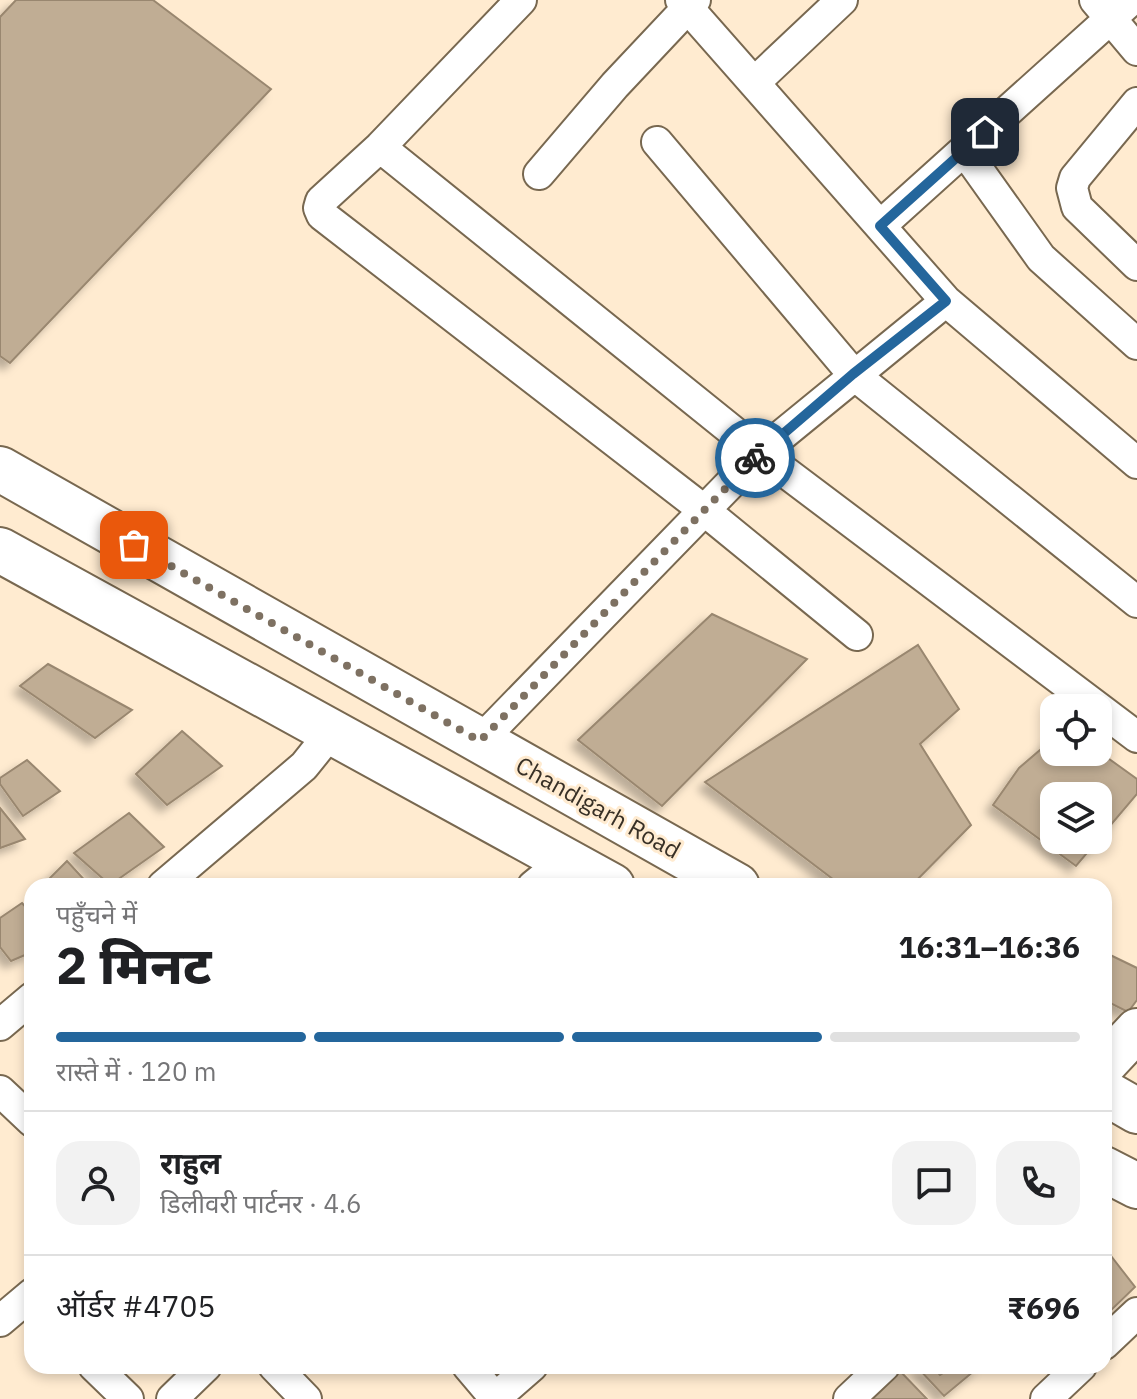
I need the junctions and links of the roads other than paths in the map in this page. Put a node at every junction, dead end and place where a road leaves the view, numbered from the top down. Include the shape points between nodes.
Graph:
1 (521, 0) edge
2 (842, 0) edge
3 (687, 2) edge
4 (1113, 6) edge
5 (1137, 50) edge
6 (754, 83) junction
7 (1137, 103) edge
8 (657, 142) dead end
9 (380, 147) junction
10 (964, 150) junction
11 (539, 174) dead end
12 (880, 226) junction
13 (1137, 265) edge
14 (946, 301) junction
15 (1137, 344) edge
16 (853, 374) junction
17 (760, 453) junction
18 (1137, 463) edge
19 (0, 469) edge
20 (705, 511) junction
21 (0, 550) edge
22 (1137, 602) edge
23 (857, 635) dead end
24 (332, 731) junction
25 (1137, 737) edge
26 (480, 741) junction
27 (550, 873) edge
28 (172, 878) edge
29 (574, 878) edge
30 (723, 878) edge
31 (24, 1005) edge
32 (0, 1025) edge
33 (1137, 1030) edge
34 (1112, 1057) edge
35 (0, 1091) edge
36 (1112, 1097) edge
37 (1137, 1111) edge
38 (24, 1114) edge
39 (1112, 1173) edge
40 (1137, 1186) edge
41 (22, 1297) edge
42 (1137, 1313) edge
43 (0, 1321) edge
44 (1112, 1336) edge
45 (198, 1374) edge
46 (282, 1374) edge
47 (475, 1374) edge
48 (523, 1374) edge
49 (876, 1374) edge
50 (1073, 1374) edge
51 (304, 1398) edge
52 (172, 1399) edge
53 (495, 1399) edge
54 (849, 1399) edge
55 (1046, 1399) edge

1 - 9 street
2 - 6 street
3 - 6 street
3 - 11 street
4 - 5 street
4 - 10 street
6 - 12 street
7 - 13 street via 1072,188 1077,207
8 - 16 street
9 - 17 street
9 - 20 street via 321,201 322,215
10 - 12 street
10 - 15 street via 1041,258
12 - 14 street
14 - 16 street
14 - 18 street
16 - 17 street
16 - 22 street
17 - 20 street
17 - 25 street
19 - 26 main road, Chandigarh Road
20 - 23 street
20 - 26 street
21 - 24 main road
24 - 27 main road
24 - 28 street via 304,766
26 - 30 main road, Chandigarh Road
27 - 29 main road
31 - 32 street
33 - 34 street
35 - 38 street
36 - 37 main road
39 - 40 main road
41 - 43 street
42 - 44 street
45 - 52 street
46 - 51 street
47 - 53 street
48 - 53 street
49 - 54 street
50 - 55 street

